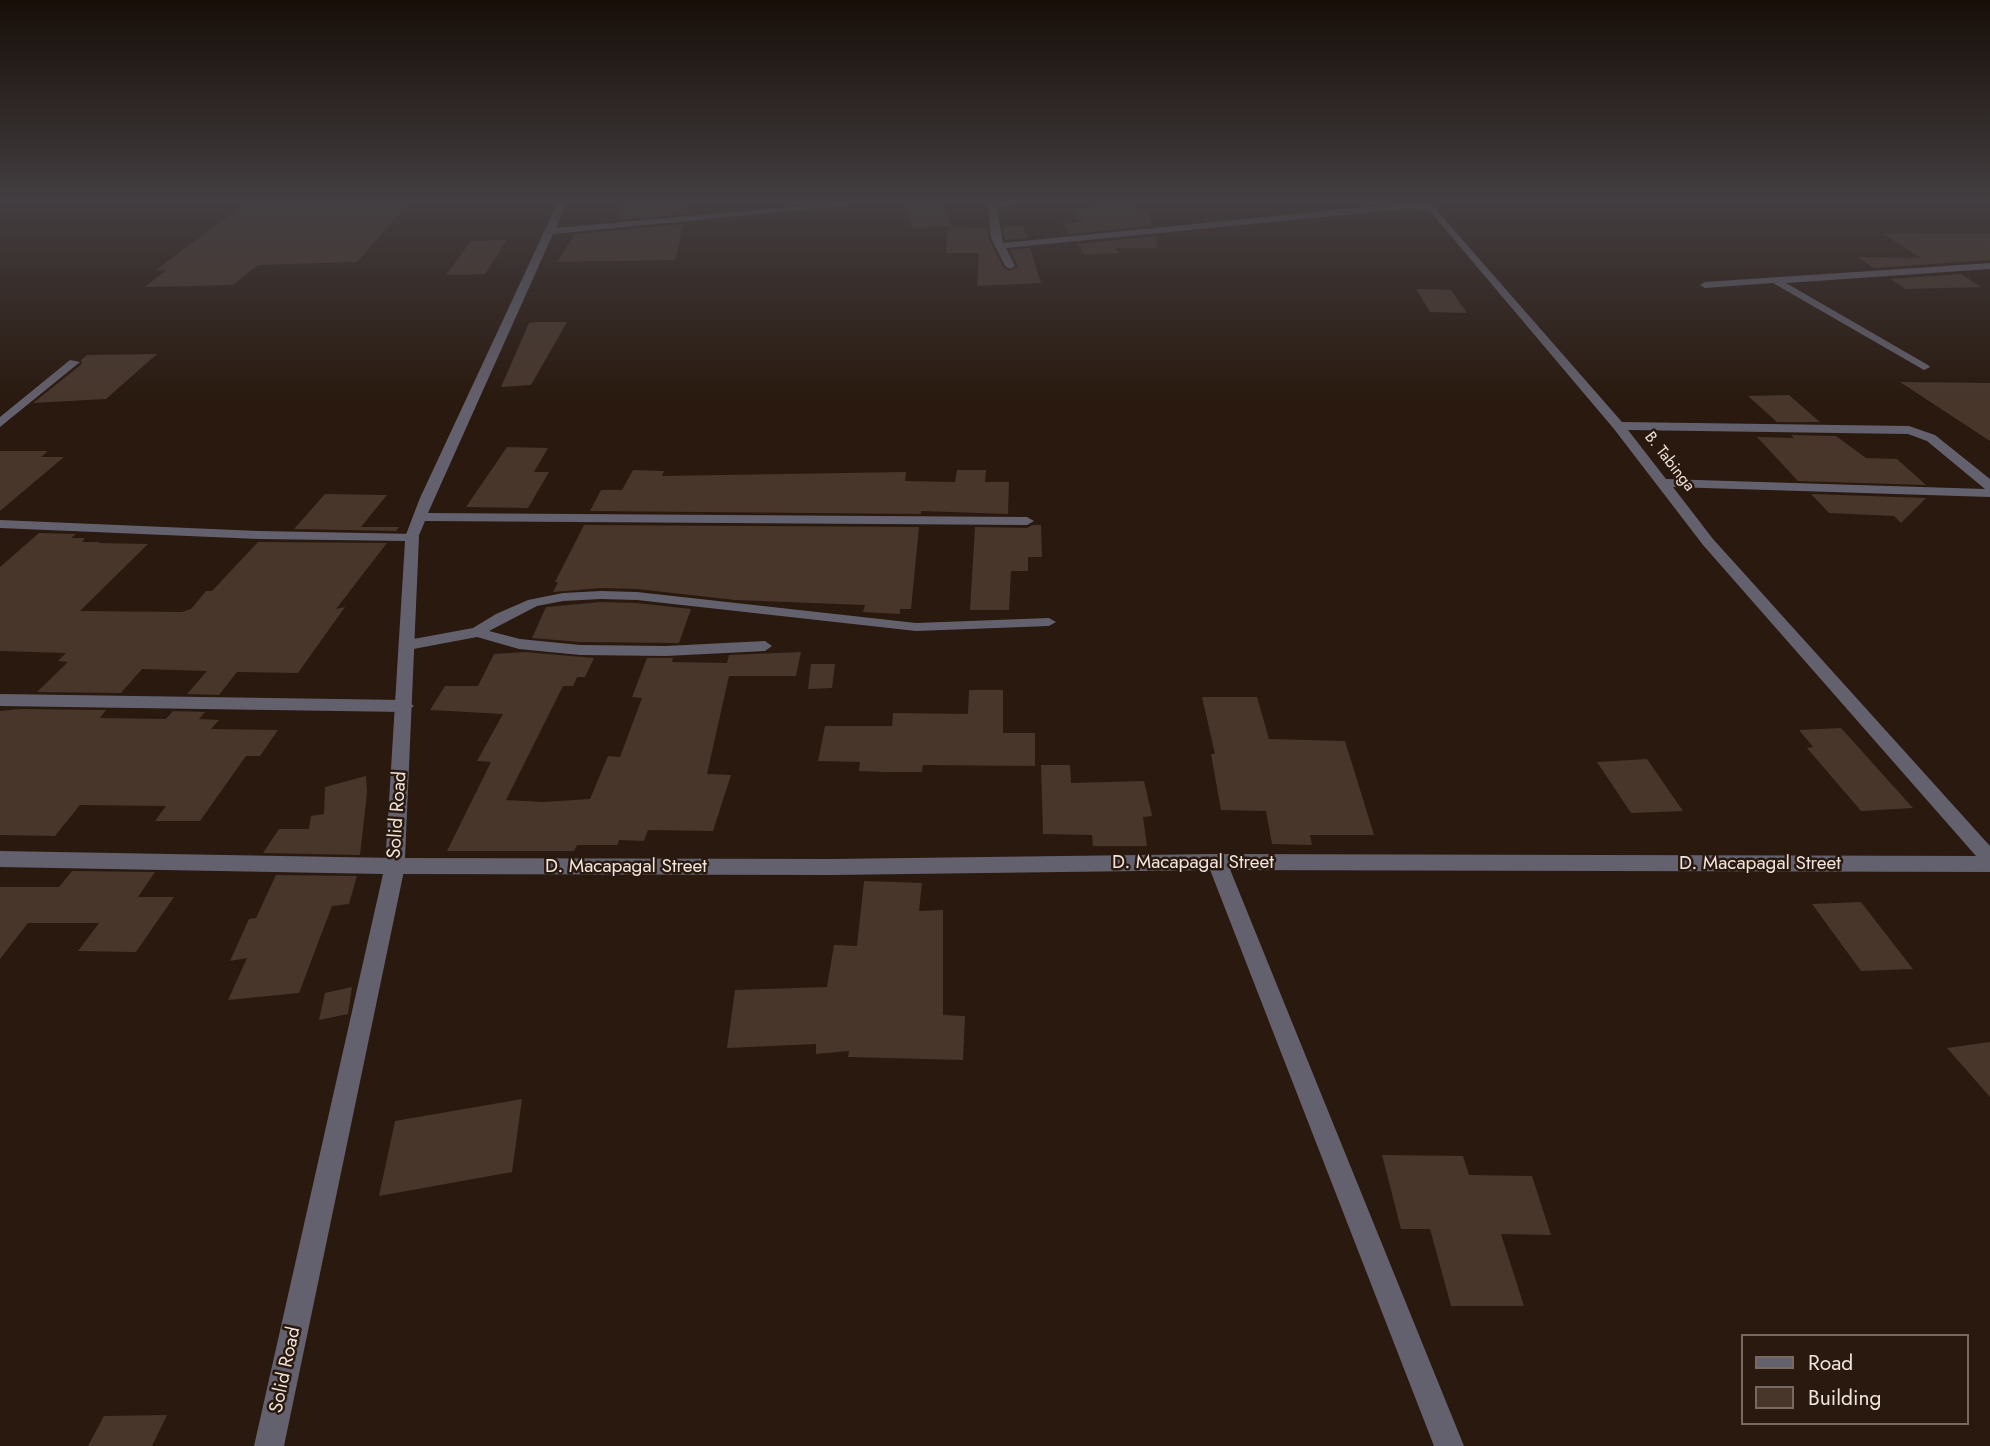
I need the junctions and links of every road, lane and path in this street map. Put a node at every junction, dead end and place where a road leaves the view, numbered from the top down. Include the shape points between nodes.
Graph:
1 (534, 269) edge
2 (1485, 269) edge
3 (1936, 269) edge
4 (1774, 280) junction
5 (1705, 285) dead end
6 (74, 362) dead end
7 (1924, 367) dead end
8 (0, 423) edge
9 (1618, 426) junction
10 (1664, 483) junction
11 (1990, 486) edge
12 (1990, 493) edge
13 (420, 517) junction
14 (1027, 521) dead end
15 (0, 524) edge
16 (412, 537) junction
17 (1049, 622) dead end
18 (477, 632) junction
19 (408, 645) junction
20 (765, 646) dead end
21 (0, 699) edge
22 (405, 706) junction
23 (0, 859) edge
24 (1217, 862) junction
25 (1990, 862) edge
26 (395, 866) junction
27 (269, 1446) edge
28 (1449, 1446) edge

1 - 13 street, Solid Road
2 - 9 street, B. Tabinga
3 - 4 street
4 - 5 street
4 - 7 street
6 - 8 street
9 - 10 street, B. Tabinga
9 - 11 street via 1909,430 1931,438
10 - 12 street
10 - 25 street, B. Tabinga via 1708,541
13 - 14 street
13 - 16 street, Solid Road
15 - 16 street via 259,536
16 - 19 street, Solid Road
17 - 18 lane via 916,628 601,595 533,603
18 - 19 lane
18 - 20 lane via 519,644 580,650
19 - 22 street, Solid Road
21 - 22 street
22 - 26 street, Solid Road
23 - 26 street, D. Macapagal Street
24 - 25 street, D. Macapagal Street
24 - 26 street, D. Macapagal Street
24 - 28 street
26 - 27 street, Solid Road

